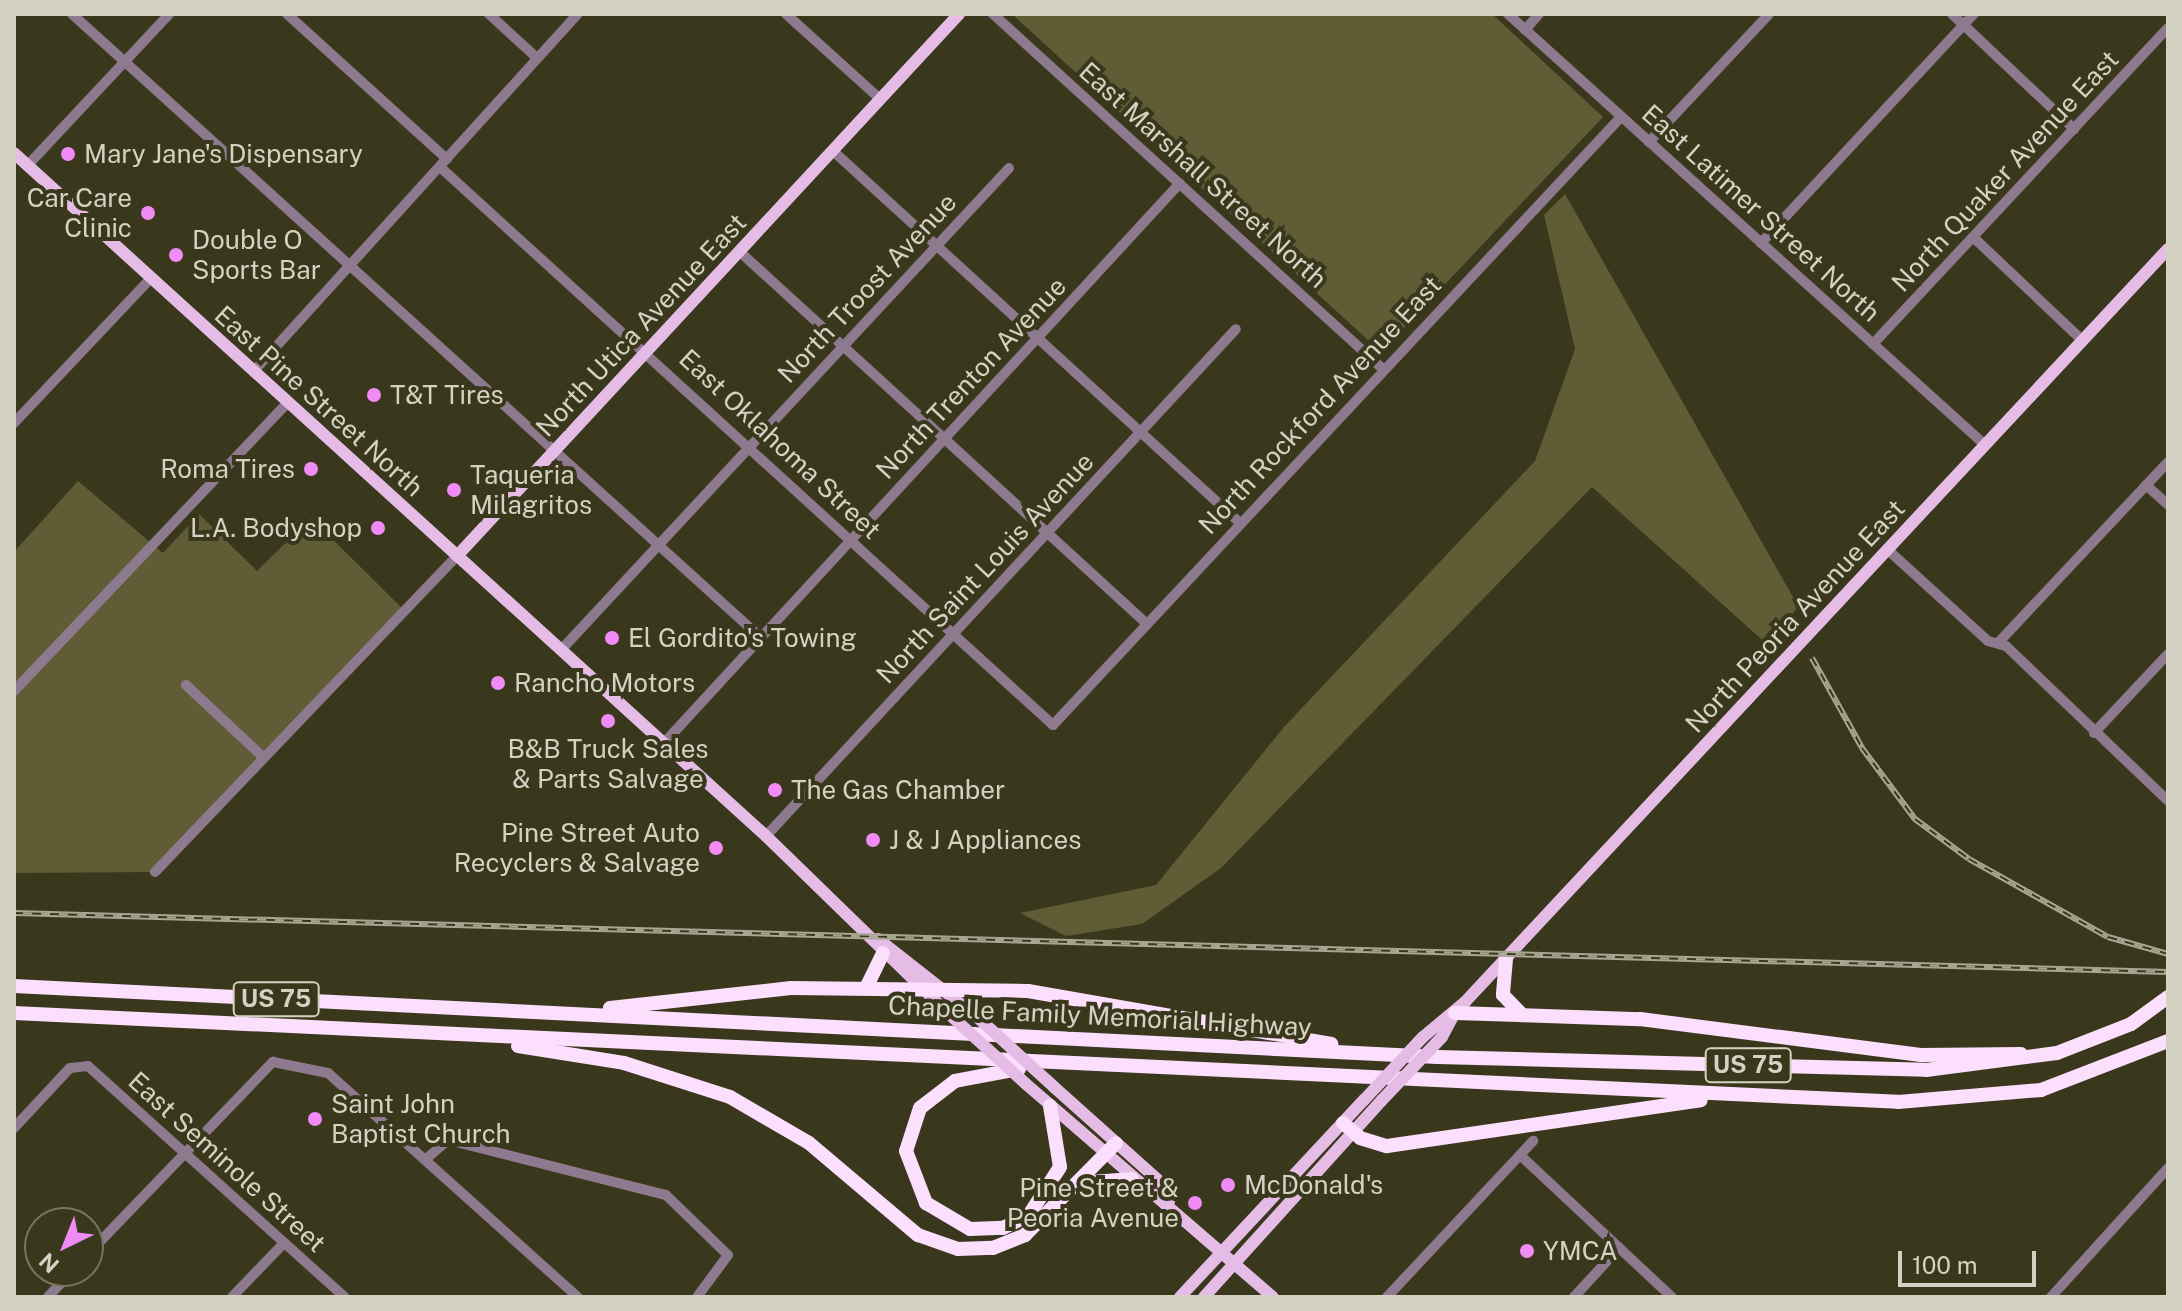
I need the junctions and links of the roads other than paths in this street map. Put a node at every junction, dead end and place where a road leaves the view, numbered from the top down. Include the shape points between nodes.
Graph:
1 (72, 14) edge
2 (169, 14) edge
3 (287, 14) edge
4 (489, 14) edge
5 (578, 14) edge
6 (786, 14) edge
7 (959, 14) edge
8 (993, 14) edge
9 (1508, 14) edge
10 (1539, 14) edge
11 (1769, 14) edge
12 (1952, 14) edge
13 (1974, 14) edge
14 (1964, 25) junction
15 (2168, 28) edge
16 (1525, 30) junction
17 (537, 58) junction
18 (124, 62) junction
19 (880, 99) junction
20 (1621, 117) junction
21 (2074, 129) junction
22 (1649, 142) junction
23 (832, 150) junction
24 (14, 153) edge
25 (443, 163) junction
26 (27, 166) junction
27 (1009, 168) dead end
28 (1180, 183) junction
29 (1973, 237) junction
30 (1761, 243) junction
31 (936, 247) junction
32 (2168, 249) edge
33 (739, 251) junction
34 (351, 266) junction
35 (151, 278) junction
36 (1236, 329) dead end
37 (1038, 340) junction
38 (2083, 341) junction
39 (1873, 344) junction
40 (842, 346) junction
41 (646, 352) junction
42 (1383, 369) junction
43 (254, 371) junction
44 (288, 402) junction
45 (14, 423) edge
46 (1140, 433) junction
47 (945, 439) junction
48 (1985, 445) junction
49 (750, 446) junction
50 (554, 452) junction
51 (2168, 462) edge
52 (2146, 485) junction
53 (2168, 505) edge
54 (1240, 523) junction
55 (1047, 532) junction
56 (851, 538) junction
57 (659, 545) junction
58 (1888, 550) junction
59 (457, 556) junction
60 (1147, 624) junction
61 (953, 634) junction
62 (760, 637) junction
63 (1998, 643) junction
64 (561, 650) junction
65 (2168, 654) edge
66 (186, 685) dead end
67 (14, 691) edge
68 (1053, 725) joint
69 (2094, 733) junction
70 (664, 743) junction
71 (262, 756) junction
72 (2168, 799) edge
73 (766, 836) junction
74 (155, 872) dead end
75 (880, 946) junction
76 (1506, 959) junction
77 (14, 986) edge
78 (866, 988) junction
79 (946, 988) junction
80 (923, 990) junction
81 (2168, 997) edge
82 (538, 1012) junction
83 (14, 1013) edge
84 (1455, 1013) junction
85 (1523, 1015) junction
86 (442, 1034) junction
87 (2168, 1041) edge
88 (2057, 1053) junction
89 (1397, 1054) junction
90 (1051, 1065) junction
91 (1753, 1097) junction
92 (1050, 1106) junction
93 (14, 1128) edge
94 (1348, 1128) junction
95 (1533, 1141) dead end
96 (1116, 1143) junction
97 (184, 1151) junction
98 (1104, 1155) junction
99 (1520, 1155) junction
100 (426, 1159) junction
101 (2168, 1168) edge
102 (1132, 1179) junction
103 (1079, 1183) junction
104 (1169, 1202) junction
105 (104, 1237) edge
106 (283, 1244) junction
107 (1619, 1248) junction
108 (1223, 1251) junction
109 (1236, 1262) junction
110 (232, 1297) edge
111 (345, 1297) edge
112 (578, 1297) edge
113 (697, 1297) edge
114 (1180, 1297) edge
115 (1204, 1297) edge
116 (1273, 1297) edge
117 (1387, 1297) edge
118 (1574, 1297) edge
119 (1672, 1297) edge
120 (2051, 1297) edge

1 - 18 street
2 - 18 street
3 - 25 street, East Oklahoma Street
4 - 17 street
5 - 17 street
6 - 19 street
7 - 19 main road, North Utica Avenue East
8 - 28 street, East Marshall Street North
9 - 16 street, East Latimer Street North
10 - 16 street
11 - 22 street
12 - 14 street
13 - 14 street
14 - 21 street
14 - 30 street
15 - 21 street, North Quaker Avenue East
16 - 20 street, East Latimer Street North
17 - 25 street
18 - 26 street
18 - 34 street
19 - 23 main road, North Utica Avenue East
20 - 22 street, East Latimer Street North
20 - 42 street, North Rockford Avenue East
21 - 29 street, North Quaker Avenue East
22 - 30 street, East Latimer Street North
23 - 31 street
23 - 33 main road, North Utica Avenue East
24 - 26 main road, East Pine Street North
25 - 34 street
25 - 41 street, East Oklahoma Street
26 - 35 main road, East Pine Street North
27 - 31 street, North Troost Avenue
28 - 37 street, North Trenton Avenue
28 - 42 street, East Marshall Street North
29 - 38 street
29 - 39 street, North Quaker Avenue East
30 - 39 street, East Latimer Street North
31 - 37 street
31 - 40 street, North Troost Avenue
32 - 38 main road, North Peoria Avenue East
33 - 40 street
33 - 41 main road, North Utica Avenue East
34 - 43 street
34 - 50 street
35 - 43 main road, East Pine Street North
35 - 45 street
36 - 46 street, North Saint Louis Avenue
37 - 46 street
37 - 47 street, North Trenton Avenue
38 - 48 main road, North Peoria Avenue East
39 - 48 street, East Latimer Street North
40 - 47 street
40 - 49 street, North Troost Avenue
41 - 49 street, East Oklahoma Street
41 - 50 main road, North Utica Avenue East
42 - 54 street, North Rockford Avenue East
43 - 44 main road, East Pine Street North
44 - 59 main road, East Pine Street North
44 - 67 street
46 - 54 street
46 - 55 street, North Saint Louis Avenue
47 - 55 street
47 - 56 street, North Trenton Avenue
48 - 58 main road, North Peoria Avenue East
49 - 56 street, East Oklahoma Street
49 - 57 street, North Troost Avenue
50 - 57 street
50 - 59 main road, North Utica Avenue East
51 - 52 street
52 - 53 street
52 - 63 street
54 - 60 street, North Rockford Avenue East
55 - 60 street
55 - 61 street, North Saint Louis Avenue
56 - 61 street, East Oklahoma Street
56 - 62 street, North Trenton Avenue
57 - 62 street
57 - 64 street, North Troost Avenue
58 - 63 street
58 - 76 main road, North Peoria Avenue East
59 - 64 main road, East Pine Street North
59 - 71 street, North Utica Avenue East
60 - 68 street, North Rockford Avenue East
61 - 68 street, East Oklahoma Street
61 - 73 street, North Saint Louis Avenue
62 - 70 street, North Trenton Avenue
63 - 69 street
64 - 70 main road, East Pine Street North
65 - 69 street
66 - 71 street
69 - 72 street
70 - 73 main road, East Pine Street North
71 - 74 street, North Utica Avenue East
73 - 75 main road, East Pine Street North
75 - 78 highway
75 - 79 main road, East Pine Street North
75 - 80 main road, East Pine Street North
76 - 84 main road, North Peoria Avenue East
76 - 85 highway via 1503,995
77 - 82 highway, Chapelle Family Memorial Highway / US 75
78 - 80 highway
78 - 82 highway
79 - 80 highway
79 - 89 highway via 1079,996
79 - 96 main road, East Pine Street North, bridge
80 - 92 main road, East Pine Street North, bridge
81 - 88 highway, Chapelle Family Memorial Highway / US 75
82 - 89 highway, Chapelle Family Memorial Highway / US 75
83 - 86 highway, Chapelle Family Memorial Highway / US 75
84 - 85 highway
84 - 94 main road, North Peoria Avenue East, bridge via 1442,1037
84 - 94 main road, North Peoria Avenue East, bridge via 1423,1037 1364,1100
85 - 88 highway via 1640,1019 1921,1055
86 - 90 highway, Chapelle Family Memorial Highway / US 75
86 - 103 highway via 624,1063 710,1088 793,1132 906,1227 948,1247 1014,1241
87 - 91 highway, Chapelle Family Memorial Highway / US 75 via 2072,1082 1970,1101
88 - 89 highway, Chapelle Family Memorial Highway / US 75 via 1926,1070
90 - 91 highway, Chapelle Family Memorial Highway / US 75
90 - 92 highway via 969,1076 928,1099 906,1151 920,1195 943,1217 970,1229 1003,1228 1029,1215 1060,1167
91 - 94 highway via 1644,1104 1387,1146
92 - 98 main road, East Pine Street North
93 - 97 street, East Seminole Street via 79,1064
94 - 108 main road, North Peoria Avenue East
94 - 109 main road, North Peoria Avenue East
95 - 99 street
96 - 98 highway
96 - 104 main road, East Pine Street North via 1168,1189
97 - 100 street via 273,1062 328,1073
97 - 105 street
97 - 106 street, East Seminole Street
98 - 102 main road, East Pine Street North
98 - 103 highway
99 - 107 street
99 - 117 street
100 - 112 street
100 - 113 street via 448,1140 666,1195 728,1255
101 - 120 street
102 - 103 highway
102 - 104 main road, East Pine Street North
104 - 108 main road, East Pine Street North
106 - 110 street
106 - 111 street, East Seminole Street
107 - 118 street
107 - 119 street
108 - 109 main road, East Pine Street North
108 - 114 main road, North Peoria Avenue East
109 - 115 main road, North Peoria Avenue East
109 - 116 main road, East Pine Street North

